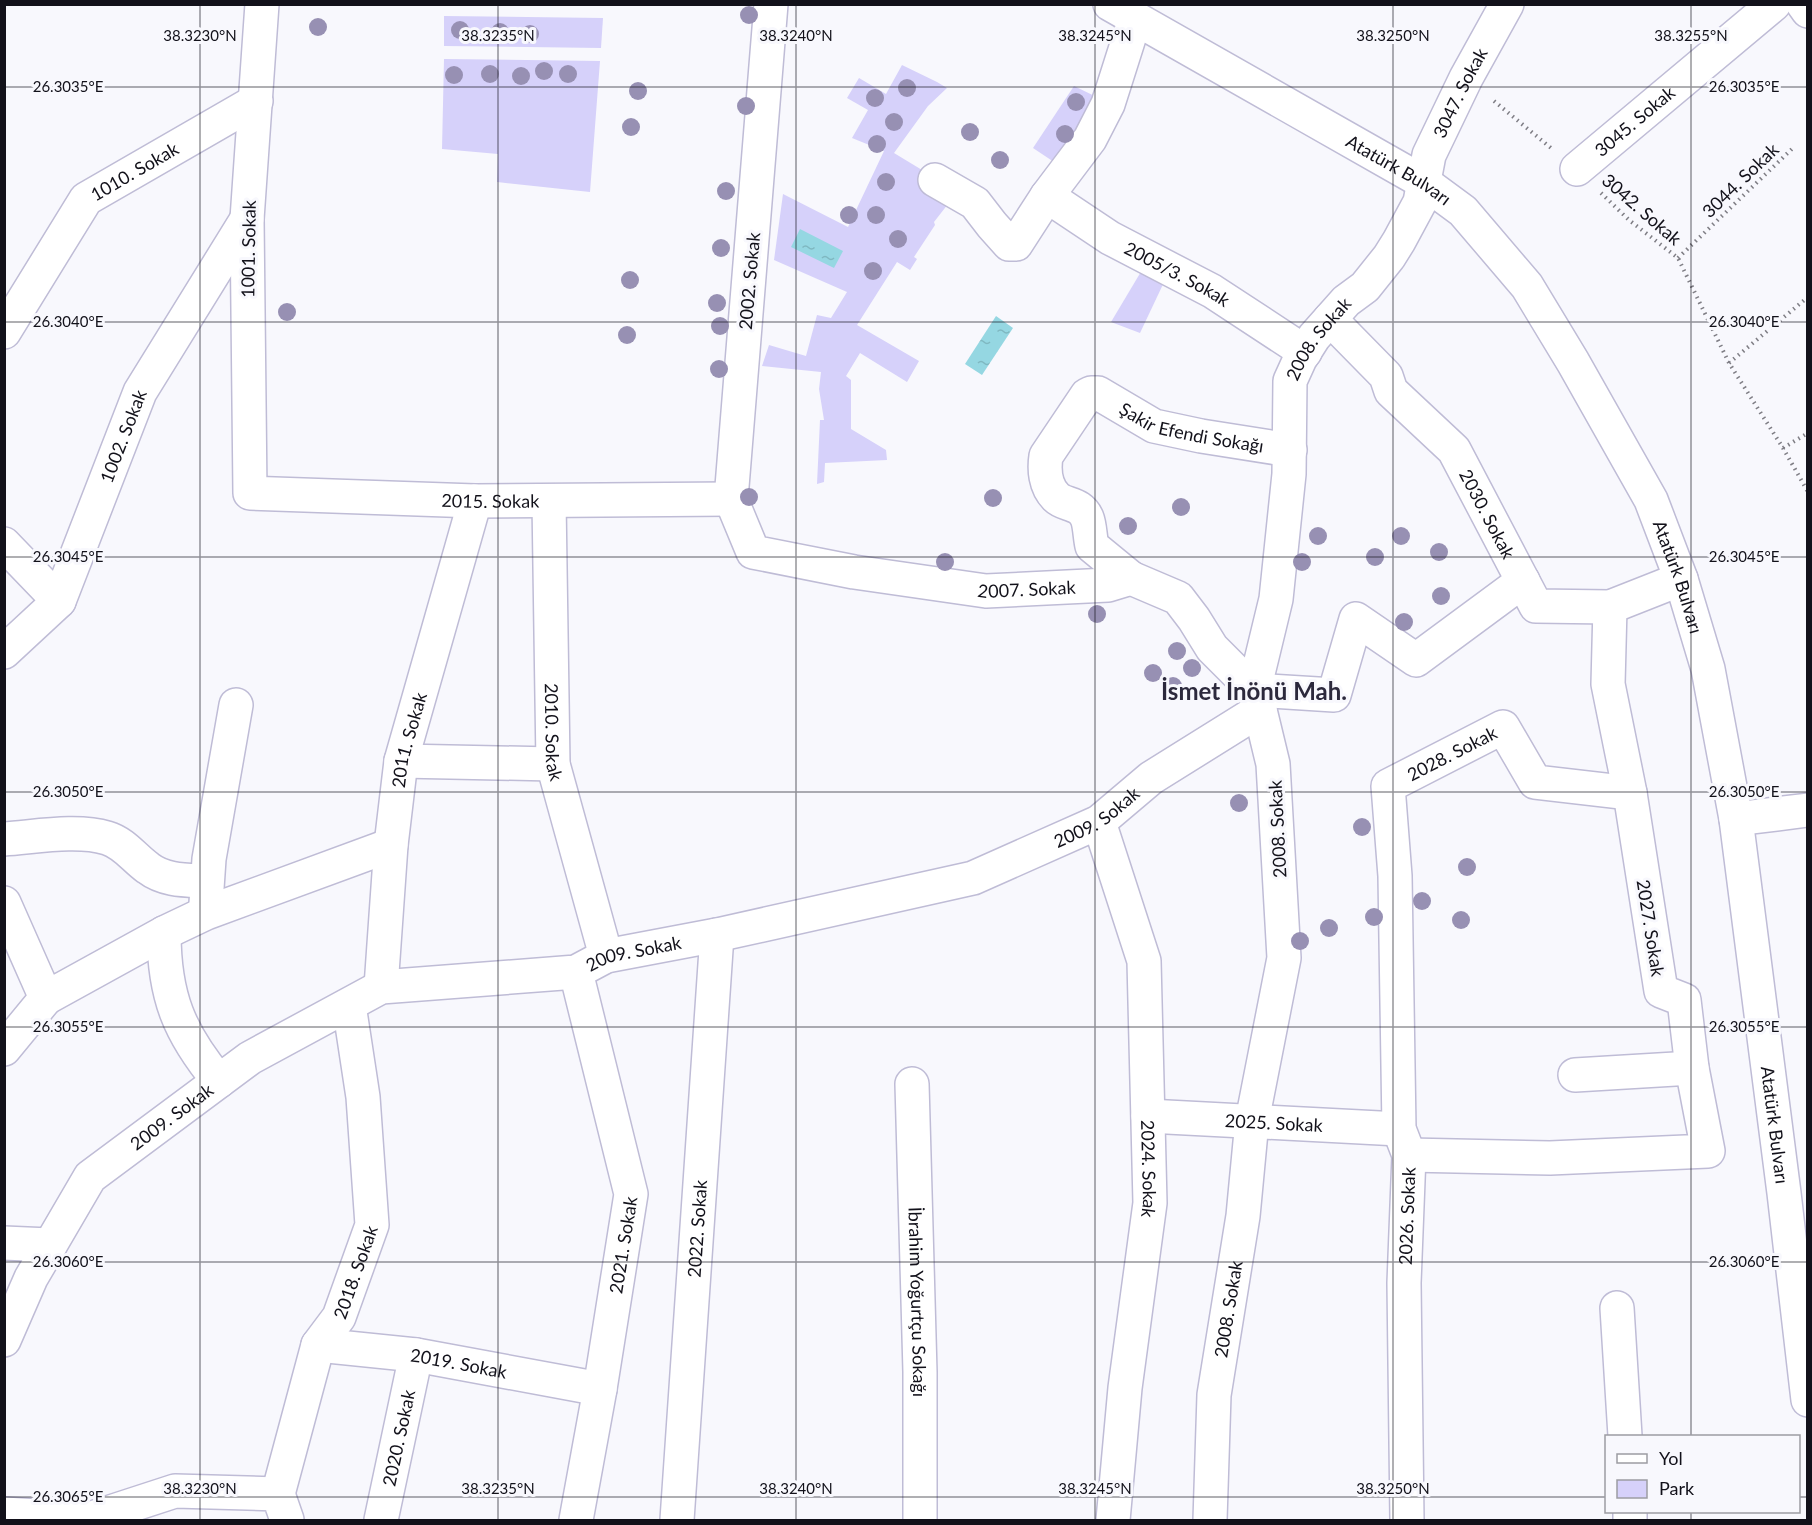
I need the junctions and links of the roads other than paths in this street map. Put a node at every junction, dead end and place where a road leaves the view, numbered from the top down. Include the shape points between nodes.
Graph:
1 (262, 4) edge
2 (771, 4) edge
3 (1507, 4) edge
4 (1774, 4) edge
5 (1803, 4) edge
6 (1808, 11) edge
7 (1122, 12) edge
8 (256, 101) junction
9 (1577, 169) road end
10 (935, 180) dead end
11 (1425, 183) junction
12 (1047, 196) junction
13 (247, 219) junction
14 (1330, 319) junction
15 (4, 332) edge
16 (1305, 352) junction
17 (1290, 450) junction
18 (250, 493) joint
19 (731, 499) junction
20 (475, 501) junction
21 (549, 501) junction
22 (4, 544) edge
23 (753, 552) joint
24 (1131, 578) junction
25 (1681, 579) junction
26 (1523, 581) junction
27 (59, 601) junction
28 (1610, 607) junction
29 (4, 652) edge
30 (1257, 700) junction
31 (236, 705) dead end
32 (401, 761) junction
33 (553, 764) junction
34 (1388, 786) joint
35 (1630, 793) junction
36 (1808, 810) edge
37 (1736, 819) junction
38 (1099, 822) junction
39 (4, 839) edge
40 (391, 845) junction
41 (206, 898) junction
42 (4, 903) edge
43 (164, 933) junction
44 (717, 935) junction
45 (606, 956) junction
46 (576, 972) junction
47 (381, 987) junction
48 (46, 998) junction
49 (349, 1005) junction
50 (4, 1049) edge
51 (1692, 1068) junction
52 (1575, 1075) dead end
53 (219, 1081) junction
54 (912, 1084) dead end
55 (1148, 1116) junction
56 (1252, 1121) junction
57 (1404, 1142) junction
58 (4, 1243) edge
59 (50, 1245) junction
60 (1617, 1308) dead end
61 (4, 1340) edge
62 (318, 1345) junction
63 (416, 1355) junction
64 (600, 1389) junction
65 (1808, 1400) edge
66 (1625, 1435) edge
67 (283, 1507) edge
68 (4, 1514) edge
69 (90, 1520) edge
70 (381, 1521) edge
71 (576, 1521) edge
72 (677, 1521) edge
73 (920, 1521) edge
74 (1113, 1521) edge
75 (1210, 1521) edge
76 (1407, 1521) edge

1 - 8 street, 1001. Sokak
2 - 19 street, 2002. Sokak
3 - 11 street, 3047. Sokak via 1429,155
4 - 9 street, 3045. Sokak
5 - 6 street
7 - 11 street, Atatürk Bulvarı
7 - 12 street via 1108,104 1090,139
8 - 13 street, 1001. Sokak
8 - 15 street, 1010. Sokak via 86,199
10 - 12 street via 975,203 1011,245 1018,242
11 - 14 street, 2008. Sokak via 1420,202 1389,257 1365,287
11 - 25 street, Atatürk Bulvarı via 1463,211 1527,286 1651,500
12 - 16 street, 2005/3. Sokak via 1110,238 1212,291
13 - 18 street, 1001. Sokak
13 - 27 street, 1002. Sokak via 140,392
14 - 16 street, 2008. Sokak
14 - 26 street, 2030. Sokak via 1386,376 1390,391 1454,450
16 - 17 street, 2008. Sokak via 1290,381
17 - 24 street, Şakir Efendi Sokağı via 1154,426 1098,393 1087,394 1046,456 1047,482 1056,498 1078,506 1088,518 1092,546
17 - 30 street, 2008. Sokak via 1276,598
18 - 20 street, 2015. Sokak
19 - 21 street, 2015. Sokak
19 - 23 street, 2002. Sokak
20 - 21 street, 2015. Sokak
20 - 32 street, 2011. Sokak
21 - 33 street, 2010. Sokak
22 - 27 street
23 - 24 street, 2007. Sokak via 854,572 986,591 1108,585
24 - 30 street via 1178,598 1212,648
25 - 28 street, 2030. Sokak
25 - 37 street, Atatürk Bulvarı via 1708,669
26 - 28 street, 2030. Sokak via 1536,606
26 - 30 street via 1416,660 1356,619 1334,695
27 - 29 street, 1002. Sokak
28 - 35 street, 2027. Sokak via 1608,684
30 - 38 street, 2009. Sokak via 1151,778
30 - 56 street, 2008. Sokak via 1273,764 1284,958
31 - 41 street via 209,859
32 - 33 street
32 - 40 street, 2011. Sokak
33 - 45 street, 2010. Sokak
34 - 35 street, 2028. Sokak via 1503,727 1535,782
34 - 57 street, 2026. Sokak
35 - 51 street, 2027. Sokak via 1661,991 1684,1000
36 - 37 street
37 - 65 street, Atatürk Bulvarı
38 - 44 street, 2009. Sokak via 974,878
38 - 55 street, 2024. Sokak via 1144,961
39 - 41 street via 74,834 107,838 122,845 148,868
40 - 41 street
40 - 47 street, 2011. Sokak
41 - 43 street
42 - 48 street
43 - 48 street
43 - 53 street via 164,959 175,1009 186,1035
44 - 45 street, 2009. Sokak
44 - 72 street, 2022. Sokak
45 - 46 street, 2009. Sokak
46 - 47 street, 2009. Sokak
46 - 64 street, 2021. Sokak via 631,1194
47 - 49 street, 2009. Sokak
48 - 50 street
49 - 53 street, 2009. Sokak via 250,1058
49 - 62 street, 2018. Sokak via 363,1097 372,1225 339,1317
51 - 52 street
51 - 57 street, 2027. Sokak via 1708,1151 1550,1158
53 - 59 street, 2009. Sokak via 90,1177
54 - 73 street, İbrahim Yoğurtçu Sokağı
55 - 56 street, 2025. Sokak
55 - 74 street, 2024. Sokak via 1150,1203 1125,1388
56 - 57 street, 2025. Sokak
56 - 75 street, 2008. Sokak via 1243,1216 1214,1395
57 - 76 street, 2026. Sokak
58 - 59 street
59 - 61 street, 2009. Sokak
60 - 66 street
62 - 63 street, 2019. Sokak
62 - 67 street, 2018. Sokak
63 - 64 street, 2019. Sokak
63 - 70 street, 2020. Sokak
64 - 71 street, 2021. Sokak
67 - 69 street via 175,1491
68 - 69 street

